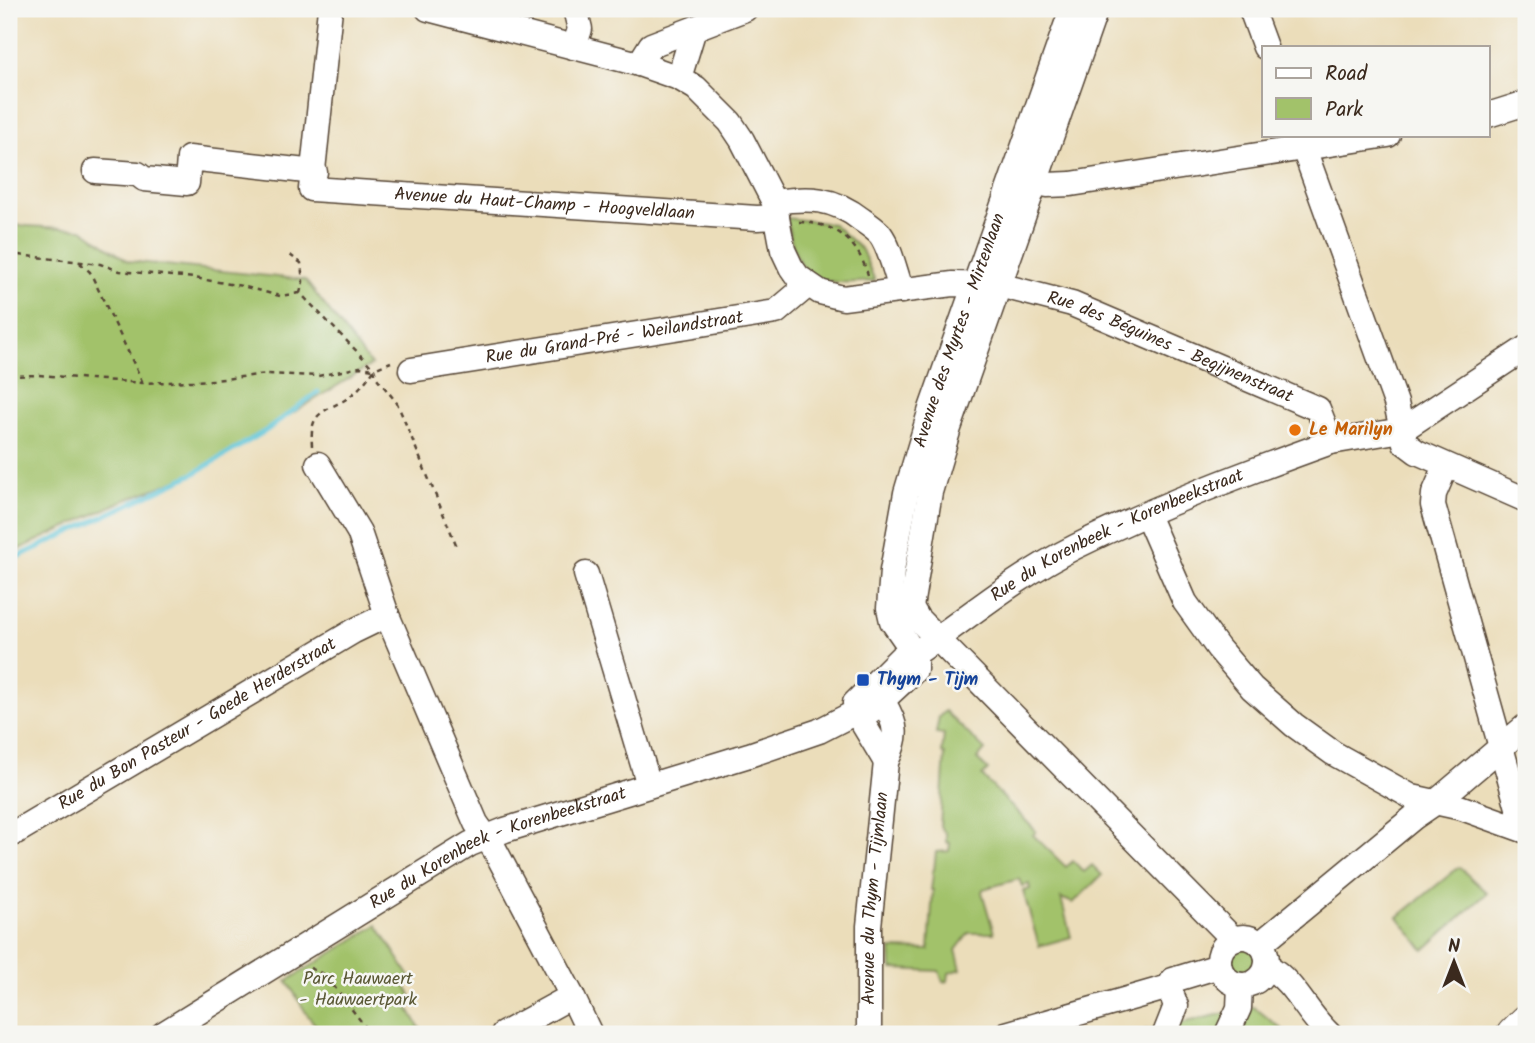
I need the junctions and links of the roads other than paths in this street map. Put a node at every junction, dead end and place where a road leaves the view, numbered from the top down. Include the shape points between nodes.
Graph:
1 (330, 9) edge
2 (428, 9) edge
3 (575, 9) edge
4 (746, 9) edge
5 (1072, 9) edge
6 (1096, 9) edge
7 (1251, 9) edge
8 (706, 19) edge
9 (1265, 46) edge
10 (574, 47) junction
11 (639, 64) junction
12 (679, 78) junction
13 (1526, 103) edge
14 (1490, 114) edge
15 (1374, 136) edge
16 (1301, 141) edge
17 (95, 171) dead end
18 (313, 180) junction
19 (1036, 182) junction
20 (779, 214) junction
21 (987, 284) junction
22 (808, 285) junction
23 (902, 290) junction
24 (1526, 348) edge
25 (411, 370) road end
26 (1402, 430) junction
27 (1331, 442) junction
28 (318, 464) road end
29 (1446, 466) junction
30 (1526, 500) edge
31 (1147, 515) junction
32 (586, 574) dead end
33 (387, 615) junction
34 (938, 639) junction
35 (915, 654) junction
36 (867, 703) junction
37 (1526, 726) edge
38 (1500, 749) junction
39 (649, 785) junction
40 (1436, 802) junction
41 (1525, 830) edge
42 (9, 836) edge
43 (486, 838) junction
44 (1244, 970) junction
45 (1169, 987) junction
46 (572, 996) junction
47 (1526, 1021) edge
48 (1323, 1028) edge
49 (163, 1034) edge
50 (503, 1034) edge
51 (590, 1034) edge
52 (869, 1034) edge
53 (1006, 1034) edge
54 (1165, 1034) edge
55 (1227, 1034) edge
56 (1513, 1034) edge

1 - 18 street
2 - 10 street
3 - 10 street via 580,29
4 - 8 street
5 - 21 street, Avenue des Myrtes - Mirtenlaan
6 - 19 street, Avenue des Myrtes - Mirtenlaan
7 - 9 street
8 - 11 street via 651,45
8 - 12 street
10 - 11 street
11 - 12 street
12 - 20 street via 696,88 730,122
13 - 14 street
15 - 16 street
16 - 19 street via 1071,184
16 - 26 street
17 - 18 street, Avenue du Haut-Champ - Hoogveldlaan via 187,183 189,158
18 - 20 street, Avenue du Haut-Champ - Hoogveldlaan via 757,218
19 - 21 street, Avenue des Myrtes - Mirtenlaan
20 - 22 street via 783,250
20 - 23 street, Avenue du Haut-Champ - Hoogveldlaan via 796,198 824,200 857,216 879,233
21 - 23 street, Rue des Béguines - Begijnenstraat
21 - 27 street, Rue des Béguines - Begijnenstraat via 1072,304 1318,409
21 - 34 street, Avenue des Myrtes - Mirtenlaan via 930,492 911,607
21 - 35 street, Avenue des Myrtes - Mirtenlaan via 916,457 906,493 889,608 892,621
22 - 23 street, Rue des Béguines - Begijnenstraat via 843,298
22 - 25 street, Rue du Grand-Pré - Weilandstraat via 776,312
24 - 26 street
26 - 27 street
26 - 29 street via 1405,443
27 - 31 street, Rue du Korenbeek - Korenbeekstraat
28 - 33 street via 359,532
29 - 30 street
29 - 38 street via 1433,505
31 - 34 street, Rue du Korenbeek - Korenbeekstraat via 1040,567
31 - 40 street via 1185,602 1252,688 1332,753 1412,797
32 - 39 street
33 - 42 street, Rue du Bon Pasteur - Goede Herderstraat
33 - 43 street
34 - 35 street, Rue du Korenbeek - Korenbeekstraat
34 - 44 street, Avenue des Myrtes - Mirtenlaan via 1233,939 1247,937
35 - 36 street, Rue du Korenbeek - Korenbeekstraat via 901,657
36 - 39 street, Rue du Korenbeek - Korenbeekstraat via 819,731
36 - 52 street, Avenue du Thym - Tijmlaan via 886,762 869,926
37 - 38 street
38 - 40 street
38 - 41 street
39 - 43 street, Rue du Korenbeek - Korenbeekstraat
40 - 41 street
40 - 44 street via 1277,933
43 - 46 street
43 - 49 street, Rue du Korenbeek - Korenbeekstraat
44 - 45 street via 1209,985 1178,991
44 - 48 street via 1282,976
44 - 55 street via 1240,1008
45 - 53 street
45 - 54 street via 1176,1006
46 - 50 street
46 - 51 street
47 - 56 main road

